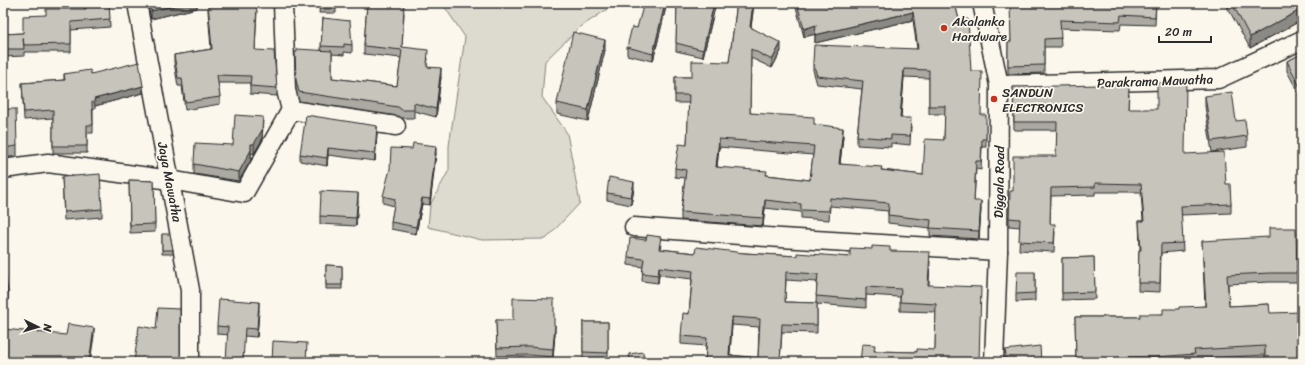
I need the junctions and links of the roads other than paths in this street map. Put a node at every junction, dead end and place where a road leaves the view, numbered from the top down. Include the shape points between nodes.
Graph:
1 (137, 3) edge
2 (283, 3) edge
3 (982, 3) edge
4 (1302, 40) edge
5 (999, 85) junction
6 (291, 110) junction
7 (396, 126) dead end
8 (3, 169) edge
9 (170, 180) junction
10 (634, 227) dead end
11 (998, 250) junction
12 (190, 362) edge
13 (994, 362) edge

1 - 9 street, Jaya Mawatha
2 - 6 street via 286,90
3 - 5 street, Diggala Road
4 - 5 street, Parakrama Mawatha via 1218,79
5 - 11 street, Diggala Road
6 - 7 street
6 - 9 street via 244,193
8 - 9 street via 48,163
9 - 12 street, Jaya Mawatha via 190,290
10 - 11 street
11 - 13 street, Diggala Road

